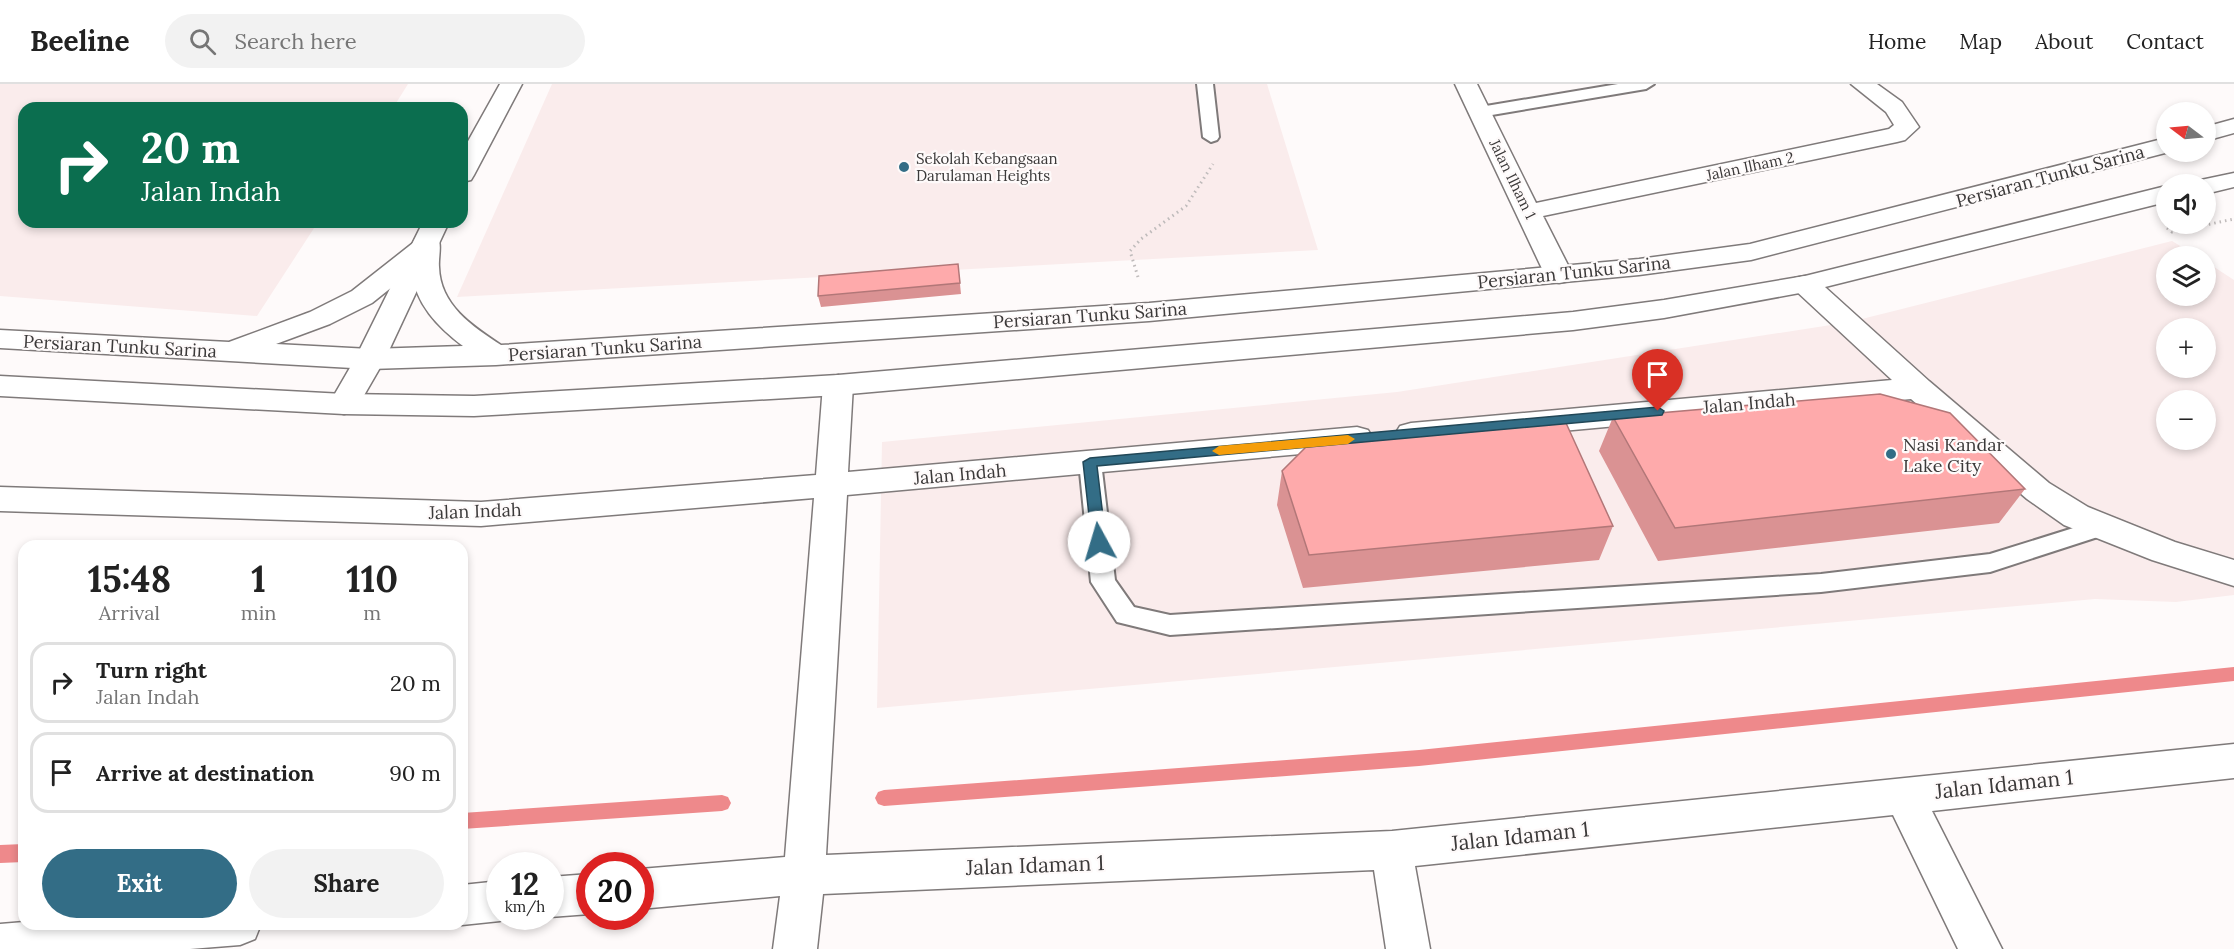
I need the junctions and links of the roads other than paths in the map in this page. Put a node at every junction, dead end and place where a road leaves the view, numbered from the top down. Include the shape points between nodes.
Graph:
1 (511, 84) edge
2 (1205, 84) edge
3 (1466, 84) edge
4 (1646, 84) edge
5 (1862, 84) edge
6 (1480, 112) junction
7 (2234, 126) edge
8 (2216, 131) edge
9 (1211, 137) road end
10 (2156, 148) edge
11 (468, 163) edge
12 (2234, 180) edge
13 (2216, 184) edge
14 (2156, 196) edge
15 (1528, 212) junction
16 (428, 237) edge
17 (1559, 275) junction
18 (1805, 284) junction
19 (0, 339) edge
20 (227, 351) junction
21 (496, 355) junction
22 (370, 359) junction
23 (838, 385) junction
24 (0, 386) edge
25 (1918, 388) junction
26 (344, 405) junction
27 (1090, 462) junction
28 (832, 486) junction
29 (0, 499) edge
30 (2102, 527) junction
31 (2234, 573) edge
32 (2234, 761) edge
33 (1904, 795) junction
34 (1392, 850) junction
35 (804, 875) junction
36 (654, 888) edge
37 (486, 903) edge
38 (468, 905) edge
39 (171, 930) edge
40 (0, 945) edge
41 (795, 949) edge
42 (1408, 949) edge
43 (1980, 949) edge

1 - 11 street
2 - 9 lane
3 - 6 street, Jalan Ilham 1
4 - 6 lane
5 - 15 street, Jalan Ilham 2 via 1889,102 1907,127 1897,135
6 - 15 street, Jalan Ilham 1
7 - 8 street
10 - 17 street, Persiaran Tunku Sarina via 1751,252
12 - 13 street
14 - 18 street
15 - 17 street, Jalan Ilham 1
16 - 20 street via 362,297 320,318
16 - 21 street via 426,276 431,297 465,334
16 - 22 street
17 - 21 street, Persiaran Tunku Sarina via 1149,312
18 - 23 street via 1573,321
18 - 25 street
19 - 20 street, Persiaran Tunku Sarina
20 - 22 street, Persiaran Tunku Sarina
21 - 22 street, Persiaran Tunku Sarina
22 - 26 street
23 - 26 street via 474,406
23 - 28 street
24 - 26 street
25 - 27 street, Jalan Indah
25 - 30 street via 2038,491 2076,516
27 - 28 street, Jalan Indah
27 - 30 lane via 1103,582 1126,615 1170,625 1821,583 1990,563
28 - 29 street, Jalan Indah via 481,514
28 - 35 street
30 - 31 street
32 - 33 street, Jalan Idaman 1
33 - 34 street, Jalan Idaman 1
33 - 43 street
34 - 35 street, Jalan Idaman 1
34 - 42 street
35 - 36 street, Jalan Idaman 1
35 - 41 street
37 - 38 street
39 - 40 street

